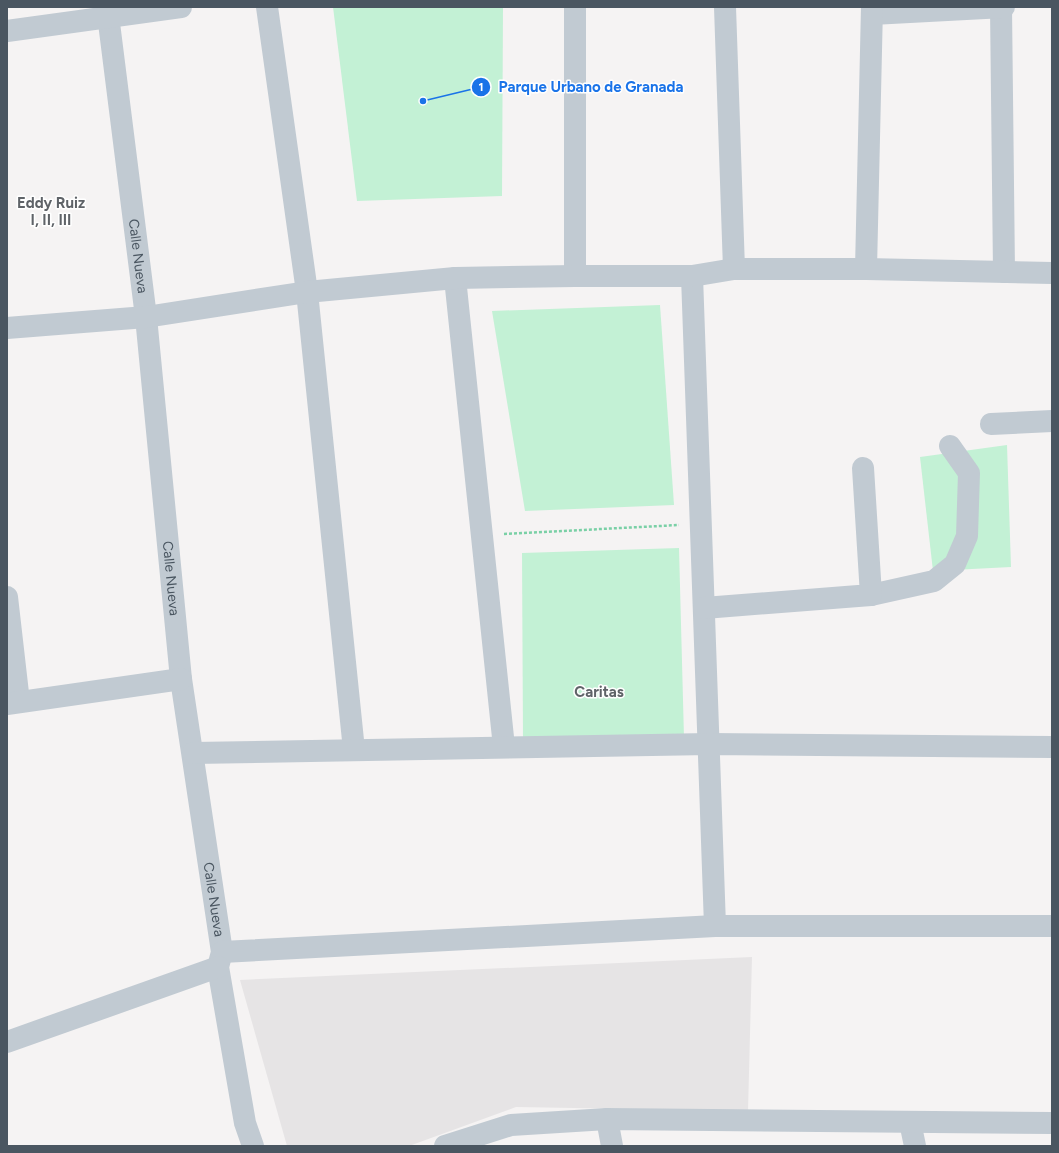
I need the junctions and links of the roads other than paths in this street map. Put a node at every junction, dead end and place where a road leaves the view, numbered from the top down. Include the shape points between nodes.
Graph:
1 (181, 7) edge
2 (267, 7) edge
3 (575, 7) edge
4 (724, 7) edge
5 (1002, 7) edge
6 (872, 10) edge
7 (108, 12) edge
8 (7, 30) edge
9 (734, 269) junction
10 (866, 269) junction
11 (1004, 272) junction
12 (1052, 273) edge
13 (575, 276) junction
14 (692, 276) junction
15 (455, 278) junction
16 (307, 292) junction
17 (146, 317) junction
18 (7, 328) edge
19 (1052, 421) edge
20 (991, 424) dead end
21 (950, 446) dead end
22 (863, 468) dead end
23 (871, 595) junction
24 (7, 597) edge
25 (704, 608) junction
26 (181, 679) junction
27 (13, 703) edge
28 (709, 744) junction
29 (504, 747) junction
30 (1052, 747) edge
31 (354, 750) junction
32 (193, 753) junction
33 (715, 926) junction
34 (1052, 926) edge
35 (220, 959) junction
36 (7, 1042) edge
37 (607, 1119) junction
38 (910, 1122) junction
39 (1052, 1123) edge
40 (253, 1146) edge
41 (445, 1146) edge
42 (612, 1146) edge
43 (916, 1146) edge

1 - 7 street
2 - 16 street
3 - 13 street
4 - 9 street
5 - 6 street
5 - 11 street
6 - 10 street
7 - 8 street
7 - 17 street, Calle Nueva
9 - 10 street
9 - 14 street
10 - 11 street
11 - 12 street
13 - 14 street
13 - 15 street
14 - 25 street
15 - 16 street
15 - 29 street
16 - 17 street
16 - 31 street
17 - 18 street
17 - 26 street, Calle Nueva
19 - 20 street
21 - 23 street via 969,473 967,536 955,564 934,581
22 - 23 street
23 - 25 street
24 - 27 street
25 - 28 street
26 - 27 street
26 - 32 street, Calle Nueva
28 - 29 street
28 - 30 street
28 - 33 street
29 - 31 street
31 - 32 street
32 - 35 street, Calle Nueva
33 - 34 street
33 - 35 street
35 - 36 street
35 - 40 street, Calle Nueva via 245,1123
37 - 38 street
37 - 41 street via 511,1126
37 - 42 street
38 - 39 street
38 - 43 street

